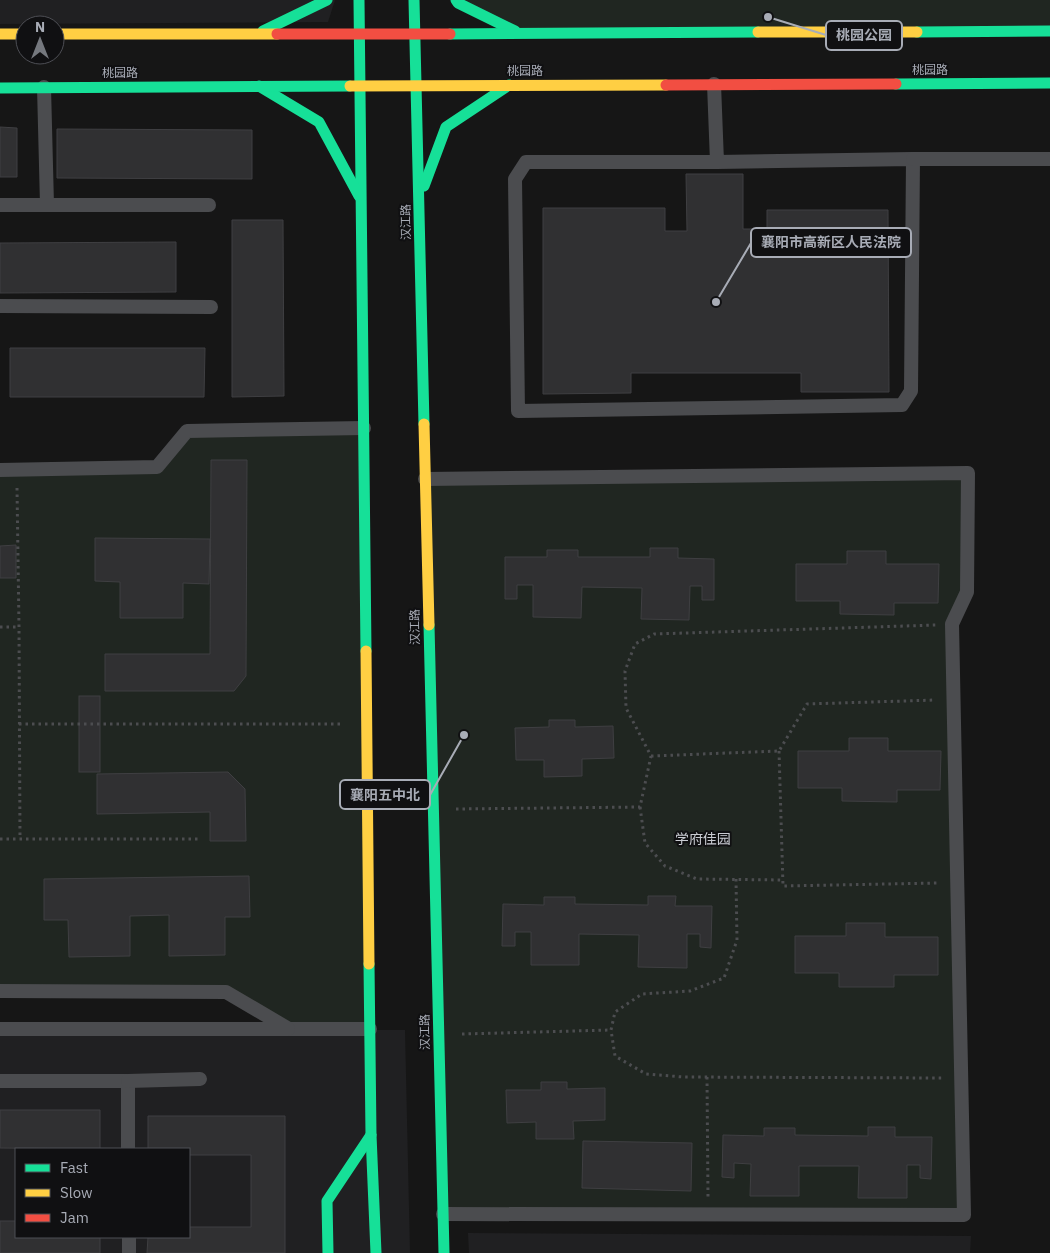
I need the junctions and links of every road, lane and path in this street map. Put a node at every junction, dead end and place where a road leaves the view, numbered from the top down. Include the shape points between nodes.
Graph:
1 (327, 0) edge
2 (359, 0) edge
3 (414, 0) edge
4 (456, 0) edge
5 (1050, 31) edge
6 (521, 33) junction
7 (0, 34) edge
8 (15, 34) edge
9 (65, 34) edge
10 (257, 34) junction
11 (360, 34) junction
12 (415, 34) junction
13 (1050, 83) edge
14 (714, 84) junction
15 (509, 85) junction
16 (259, 86) junction
17 (360, 86) junction
18 (416, 86) junction
19 (44, 87) junction
20 (0, 88) edge
21 (913, 159) junction
22 (1050, 159) edge
23 (717, 162) junction
24 (361, 199) junction
25 (419, 199) junction
26 (0, 205) edge
27 (47, 205) junction
28 (209, 205) dead end
29 (0, 306) edge
30 (211, 307) dead end
31 (364, 428) junction
32 (0, 470) edge
33 (16, 470) junction
34 (425, 478) junction
35 (952, 624) junction
36 (19, 627) junction
37 (0, 628) edge
38 (953, 700) junction
39 (19, 724) junction
40 (368, 724) junction
41 (779, 752) junction
42 (651, 756) junction
43 (640, 806) junction
44 (433, 809) junction
45 (0, 838) edge
46 (20, 838) junction
47 (198, 838) dead end
48 (736, 879) junction
49 (783, 880) junction
50 (957, 883) junction
51 (0, 991) edge
52 (0, 1029) edge
53 (289, 1029) junction
54 (370, 1029) junction
55 (611, 1030) junction
56 (439, 1034) junction
57 (707, 1077) junction
58 (961, 1078) junction
59 (200, 1080) dead end
60 (0, 1081) edge
61 (128, 1081) junction
62 (371, 1134) junction
63 (128, 1148) edge
64 (443, 1214) junction
65 (708, 1214) junction
66 (129, 1238) edge
67 (129, 1253) edge
68 (328, 1253) edge
69 (376, 1253) edge
70 (444, 1253) edge

1 - 10 main road
2 - 11 main road
3 - 12 main road, 汉江路
4 - 6 main road
5 - 6 main road
6 - 12 main road
7 - 8 main road
9 - 10 main road
10 - 11 main road
11 - 12 main road
11 - 17 main road
12 - 18 main road, 汉江路
13 - 14 main road, 桃园路
14 - 15 main road, 桃园路
14 - 23 lane
15 - 18 main road, 桃园路
15 - 25 main road via 446,127
16 - 17 main road, 桃园路
16 - 19 main road, 桃园路
16 - 24 main road via 319,122
17 - 18 main road, 桃园路
17 - 24 main road
18 - 25 main road, 汉江路
19 - 20 main road, 桃园路
19 - 27 lane
21 - 22 lane
21 - 23 lane
21 - 23 lane via 911,391 902,405 518,411 515,179 526,162
24 - 31 main road
25 - 34 main road, 汉江路
26 - 27 lane
27 - 28 lane
29 - 30 lane
31 - 33 lane via 187,431 157,467
31 - 40 main road
32 - 33 lane
33 - 36 path
34 - 35 lane via 968,473 967,592
34 - 44 main road, 汉江路
35 - 38 lane
35 - 42 path via 654,634 635,644 624,671 626,708
36 - 37 path
36 - 39 path
38 - 41 path via 807,704
38 - 50 lane
39 - 40 path
39 - 46 path
40 - 54 main road
41 - 42 path
41 - 49 path
42 - 43 path
43 - 44 path
43 - 48 path via 645,843 665,866 697,879
44 - 56 main road, 汉江路
45 - 46 path
46 - 47 path
48 - 49 path
48 - 55 path via 737,940 724,978 690,991 642,994 615,1012
49 - 50 path via 783,886
50 - 58 lane
51 - 53 lane via 226,992
52 - 53 lane
53 - 54 lane
54 - 62 main road
55 - 56 path
55 - 57 path via 615,1056 646,1074
56 - 64 main road, 汉江路
57 - 58 path
57 - 65 path
58 - 65 lane via 964,1215
59 - 61 lane
60 - 61 lane
61 - 63 lane
62 - 68 main road via 327,1202
62 - 69 main road
64 - 65 lane
64 - 70 main road, 汉江路
66 - 67 lane

